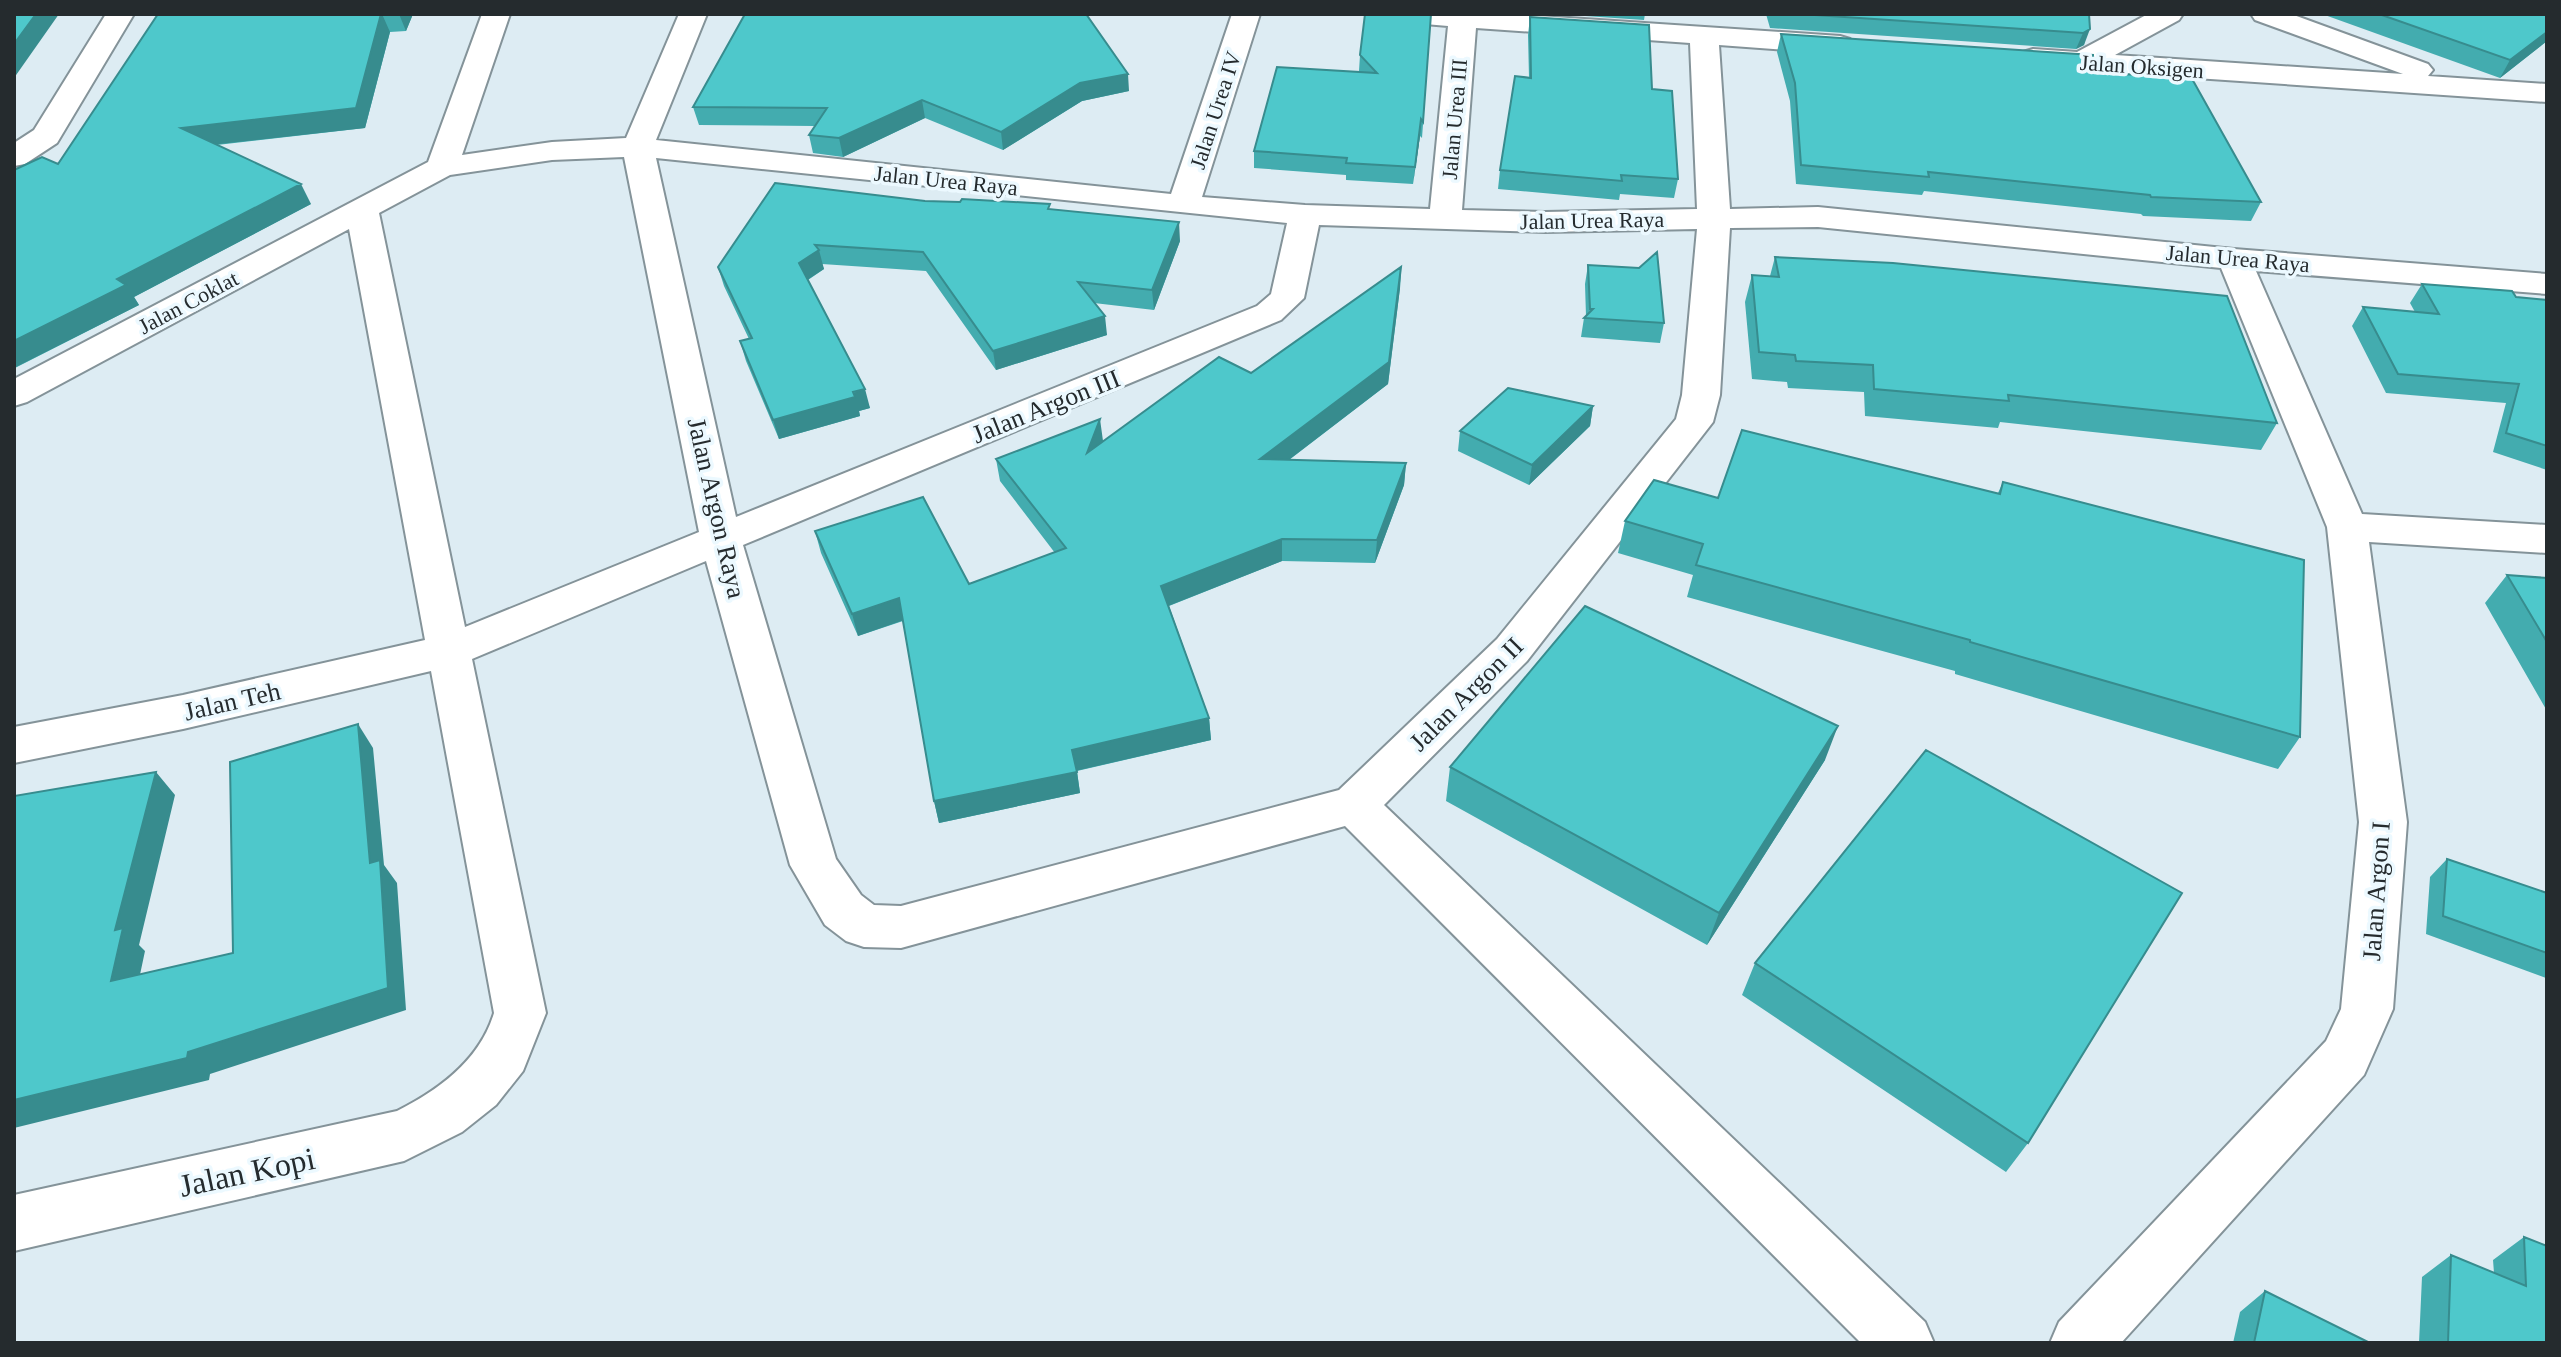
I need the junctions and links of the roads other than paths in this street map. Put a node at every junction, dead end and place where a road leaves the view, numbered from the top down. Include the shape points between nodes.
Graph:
1 (120, 14) edge
2 (496, 14) edge
3 (693, 14) edge
4 (1246, 14) edge
5 (1388, 14) edge
6 (2169, 14) edge
7 (2265, 14) edge
8 (1463, 19) junction
9 (1704, 36) junction
10 (1862, 46) edge
11 (2004, 56) edge
12 (2083, 61) junction
13 (2465, 88) junction
14 (2547, 93) edge
15 (638, 147) junction
16 (14, 157) edge
17 (442, 167) junction
18 (1183, 205) junction
19 (362, 210) junction
20 (1305, 215) junction
21 (1714, 217) junction
22 (1445, 219) junction
23 (2234, 259) junction
24 (2547, 284) edge
25 (14, 394) edge
26 (2347, 527) junction
27 (2547, 539) edge
28 (721, 540) junction
29 (448, 651) junction
30 (14, 745) edge
31 (1354, 805) junction
32 (814, 865) joint
33 (14, 1223) edge
34 (1904, 1343) edge
35 (2080, 1343) edge

1 - 16 street via 46,136
2 - 17 street
3 - 15 street
4 - 18 street, Jalan Urea IV
5 - 8 street
6 - 12 street
7 - 13 street, Jalan Oksigen
8 - 9 street
8 - 22 street, Jalan Urea III
9 - 10 street
9 - 21 street, Jalan Argon II
11 - 12 street, Jalan Oksigen
12 - 13 street, Jalan Oksigen
13 - 14 street, Jalan Oksigen
15 - 17 street, Jalan Urea Raya via 552,151
15 - 18 street, Jalan Urea Raya
15 - 28 street, Jalan Argon Raya
17 - 19 street, Jalan Coklat
18 - 20 street, Jalan Urea Raya
19 - 25 street, Jalan Coklat
19 - 29 street, Jalan Kopi
20 - 22 street, Jalan Urea Raya
20 - 28 street, Jalan Argon III via 1287,298 1269,313
21 - 22 street, Jalan Urea Raya
21 - 23 street, Jalan Urea Raya via 1818,217
21 - 31 street, Jalan Argon II via 1701,395 1694,422 1512,650
23 - 24 street, Jalan Urea Raya
23 - 26 street, Jalan Argon I
26 - 27 street
26 - 35 street, Jalan Argon I via 2383,822 2367,1009 2345,1058
28 - 29 street, Jalan Argon III
28 - 32 street, Jalan Argon Raya
29 - 30 street, Jalan Teh
29 - 33 street, Jalan Kopi via 520,1013 504,1055 470,1096 404,1135
31 - 32 street, Jalan Argon II via 901,927 864,926 843,910
31 - 34 street

